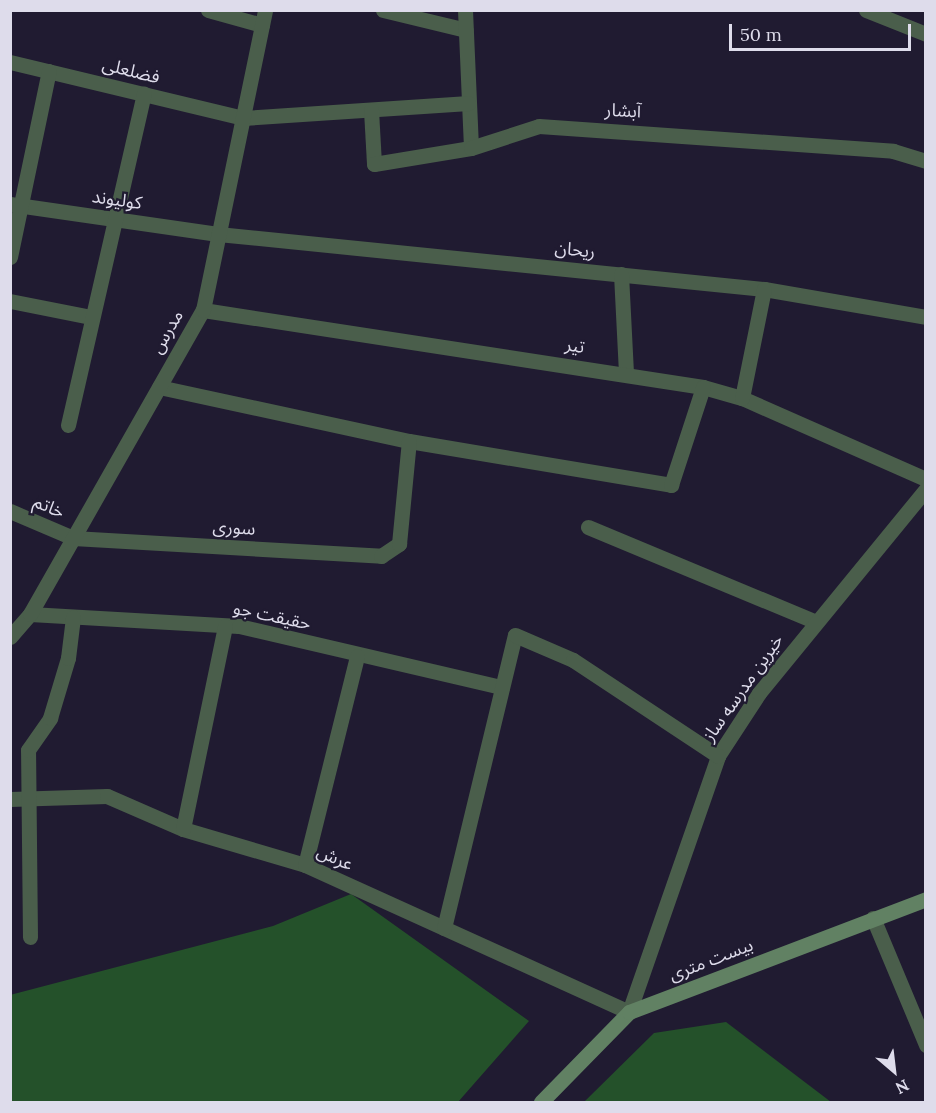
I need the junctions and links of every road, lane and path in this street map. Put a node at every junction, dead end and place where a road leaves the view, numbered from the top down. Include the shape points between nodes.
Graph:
1 (207, 10) edge
2 (383, 10) edge
3 (465, 10) edge
4 (866, 10) edge
5 (264, 18) edge
6 (466, 30) junction
7 (926, 34) edge
8 (10, 62) edge
9 (49, 71) junction
10 (144, 94) junction
11 (469, 103) junction
12 (371, 110) junction
13 (243, 118) junction
14 (471, 148) junction
15 (926, 161) edge
16 (16, 205) edge
17 (112, 219) junction
18 (218, 234) junction
19 (10, 257) edge
20 (621, 274) junction
21 (764, 289) junction
22 (10, 302) edge
23 (203, 310) junction
24 (92, 317) junction
25 (926, 317) edge
26 (626, 374) junction
27 (159, 387) junction
28 (703, 387) junction
29 (742, 398) junction
30 (68, 425) dead end
31 (409, 441) junction
32 (926, 478) edge
33 (926, 489) edge
34 (10, 511) edge
35 (588, 527) dead end
36 (73, 538) junction
37 (30, 614) junction
38 (73, 617) junction
39 (816, 622) junction
40 (225, 626) junction
41 (10, 637) edge
42 (357, 656) junction
43 (502, 687) junction
44 (718, 756) junction
45 (18, 798) edge
46 (183, 829) junction
47 (306, 865) junction
48 (926, 899) edge
49 (873, 918) junction
50 (444, 928) junction
51 (30, 937) dead end
52 (629, 1012) junction
53 (926, 1045) edge
54 (541, 1102) edge

1 - 5 street
2 - 6 street
3 - 6 street
4 - 7 street
5 - 13 street, مدرس
6 - 11 street
8 - 9 street, فضلعلی
9 - 10 street, فضلعلی
9 - 16 street
10 - 13 street, فضلعلی
10 - 17 street
11 - 12 street, فضلعلی
11 - 14 street
12 - 13 street, فضلعلی
12 - 14 street, آبشار via 374,164
13 - 18 street, مدرس
14 - 15 street, آبشار via 539,126 893,151
16 - 17 street, کولیوند
16 - 19 street
17 - 18 street, کولیوند
17 - 24 street
18 - 20 street, ریحان
18 - 23 street, مدرس
20 - 21 street, ریحان
20 - 26 street
21 - 25 street, ریحان
21 - 29 street
22 - 24 street
23 - 26 street, تیر
23 - 27 street, مدرس
24 - 30 street
26 - 28 street, تیر
27 - 31 street
27 - 36 street, مدرس
28 - 29 street, تیر
28 - 31 street via 671,485
29 - 32 street, تیر
31 - 36 street, سوری via 399,544 392,553
33 - 39 street, خیرین مدرسه ساز
34 - 36 street, خاتم
35 - 39 street
36 - 37 street, مدرس
37 - 38 street, حقیقت جو
37 - 41 street, مدرس
38 - 40 street, حقیقت جو
38 - 45 street via 68,658 50,718 28,750
39 - 44 street, خیرین مدرسه ساز
40 - 42 street, حقیقت جو
40 - 46 street
42 - 43 street, حقیقت جو
42 - 47 street
43 - 44 street via 515,635 573,660
43 - 50 street
44 - 52 street, خیرین مدرسه ساز
45 - 46 street, عرش via 107,796
45 - 51 street
46 - 47 street, عرش
47 - 50 street, عرش
48 - 49 street, بیست متری
49 - 52 street, بیست متری
49 - 53 street
50 - 52 street, عرش
52 - 54 street, بیست متری

